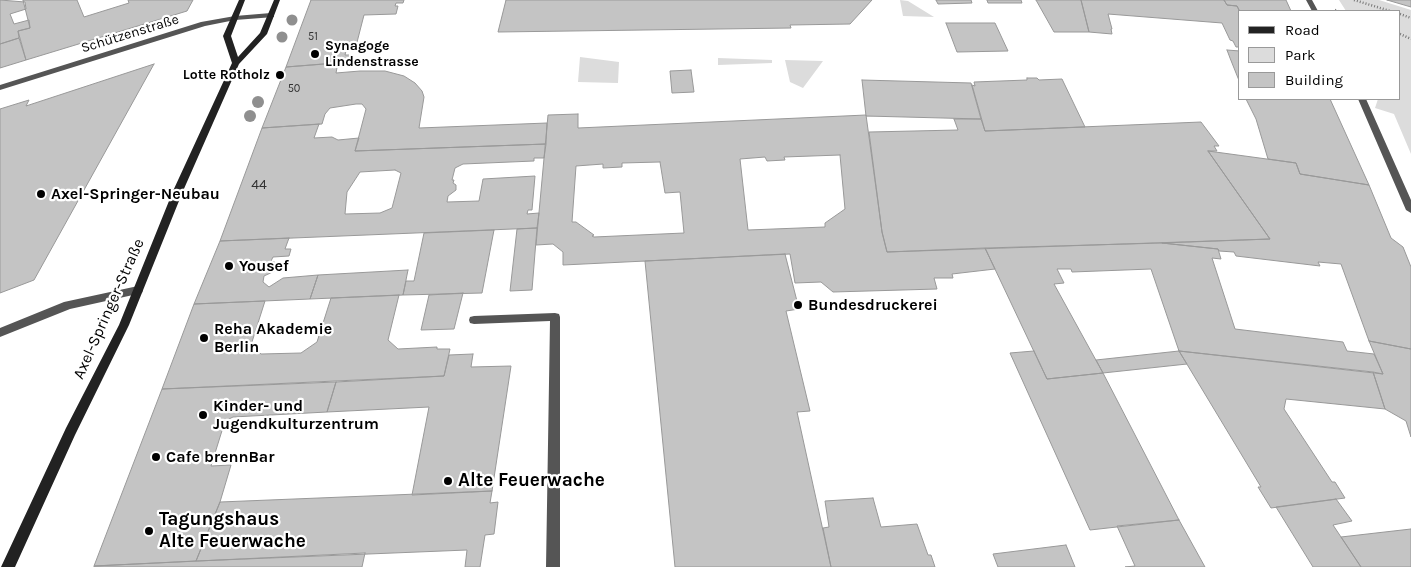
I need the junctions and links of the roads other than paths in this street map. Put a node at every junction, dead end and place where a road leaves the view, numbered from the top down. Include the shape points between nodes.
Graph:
1 (242, 0) edge
2 (277, 0) edge
3 (270, 15) junction
4 (235, 18) junction
5 (236, 63) junction
6 (0, 88) edge
7 (1362, 100) edge
8 (1411, 210) edge
9 (138, 290) junction
10 (474, 320) dead end
11 (0, 333) edge
12 (8, 567) edge
13 (552, 567) edge

1 - 4 main road
2 - 3 main road, Axel-Springer-Straße
3 - 4 street, Schützenstraße
3 - 5 main road, Axel-Springer-Straße via 263,34
4 - 5 main road via 227,36
4 - 6 street, Schützenstraße via 204,24
5 - 9 main road, Axel-Springer-Straße via 178,191
7 - 8 street
9 - 11 street via 68,305
9 - 12 main road, Axel-Springer-Straße
10 - 13 street via 555,317

